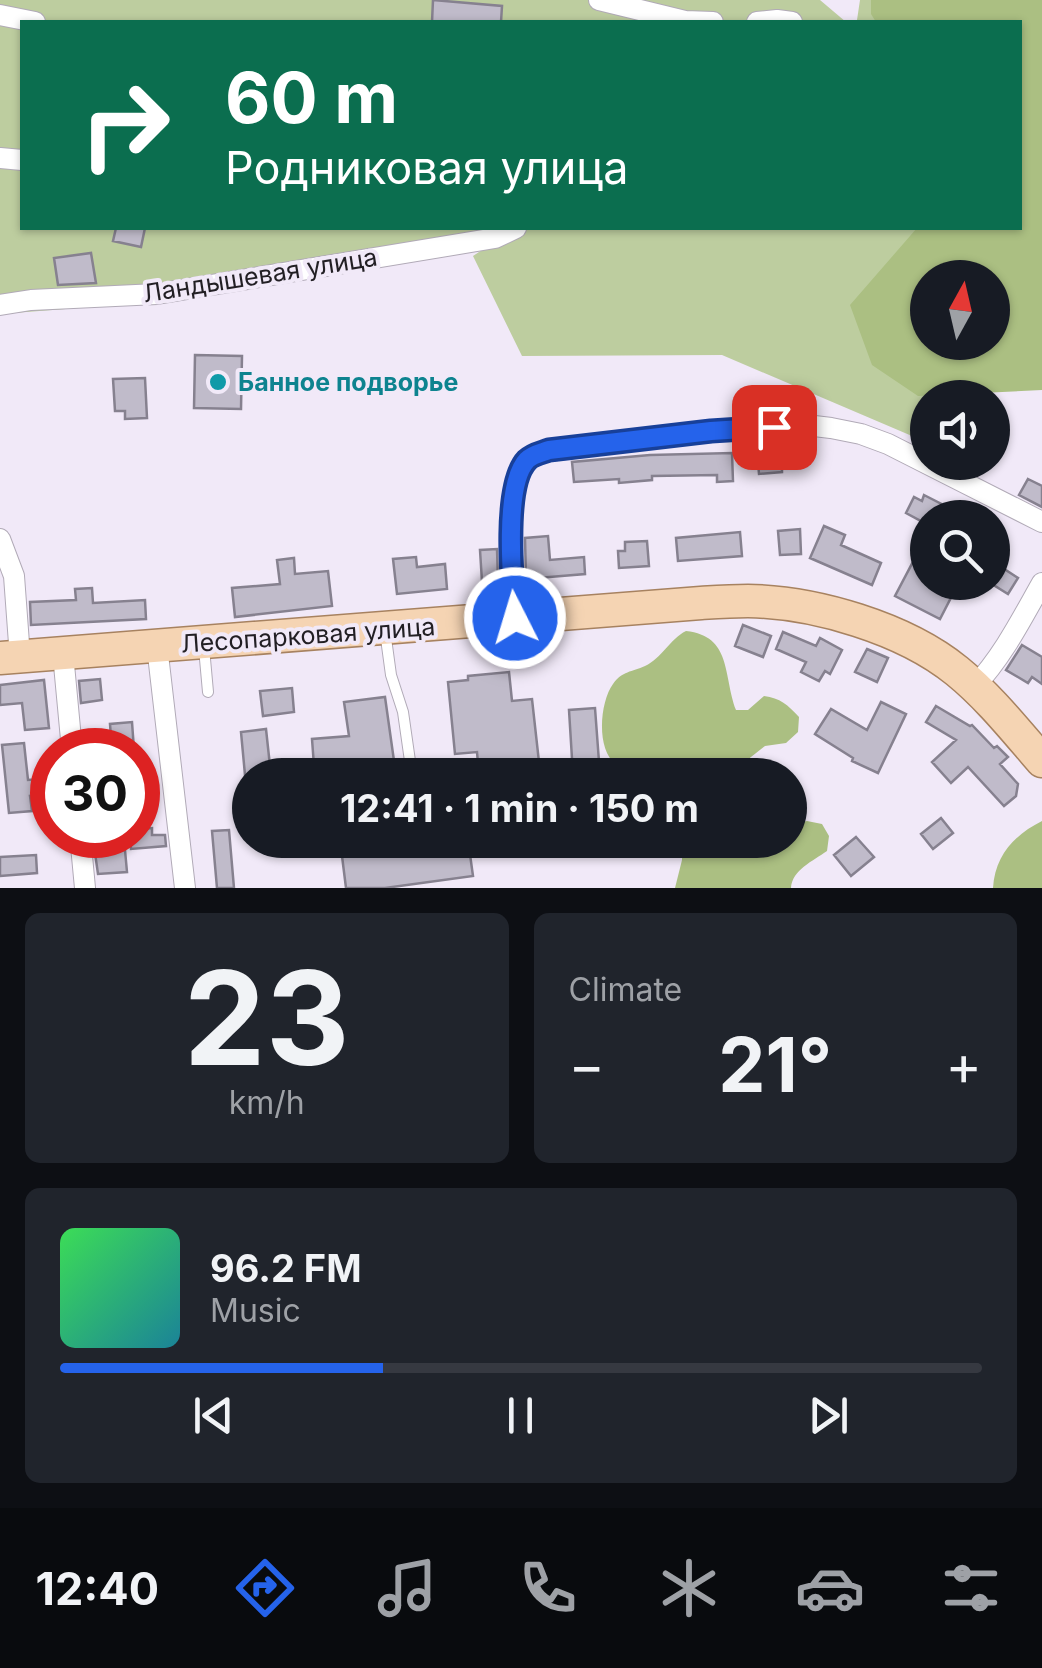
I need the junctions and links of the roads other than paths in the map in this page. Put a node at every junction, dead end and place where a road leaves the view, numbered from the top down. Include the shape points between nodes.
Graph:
1 (599, 0) edge
2 (0, 15) edge
3 (25, 20) edge
4 (681, 20) edge
5 (512, 230) edge
6 (0, 305) edge
7 (1042, 522) edge
8 (0, 539) edge
9 (1042, 583) edge
10 (515, 618) junction
11 (385, 630) junction
12 (203, 642) junction
13 (157, 646) junction
14 (64, 654) junction
15 (10, 658) edge
16 (974, 686) junction
17 (208, 692) dead end
18 (70, 728) edge
19 (410, 758) edge
20 (1042, 760) edge
21 (82, 858) edge
22 (84, 888) edge
23 (186, 888) edge

1 - 4 street
2 - 3 street
5 - 6 street, Ландышевая улица via 157,294
7 - 10 street via 888,444 831,428 711,431 549,450 532,455 520,472 510,542
8 - 15 street via 14,576
9 - 16 street via 1005,649
10 - 11 main road, Лесопарковая улица
10 - 16 main road, Лесопарковая улица via 734,602 790,606 898,636
11 - 12 main road, Лесопарковая улица
11 - 19 lane
12 - 13 main road, Лесопарковая улица
12 - 17 lane
13 - 14 main road, Лесопарковая улица
13 - 23 street
14 - 15 main road, Лесопарковая улица
14 - 18 street
16 - 20 main road, Лесопарковая улица
21 - 22 street

